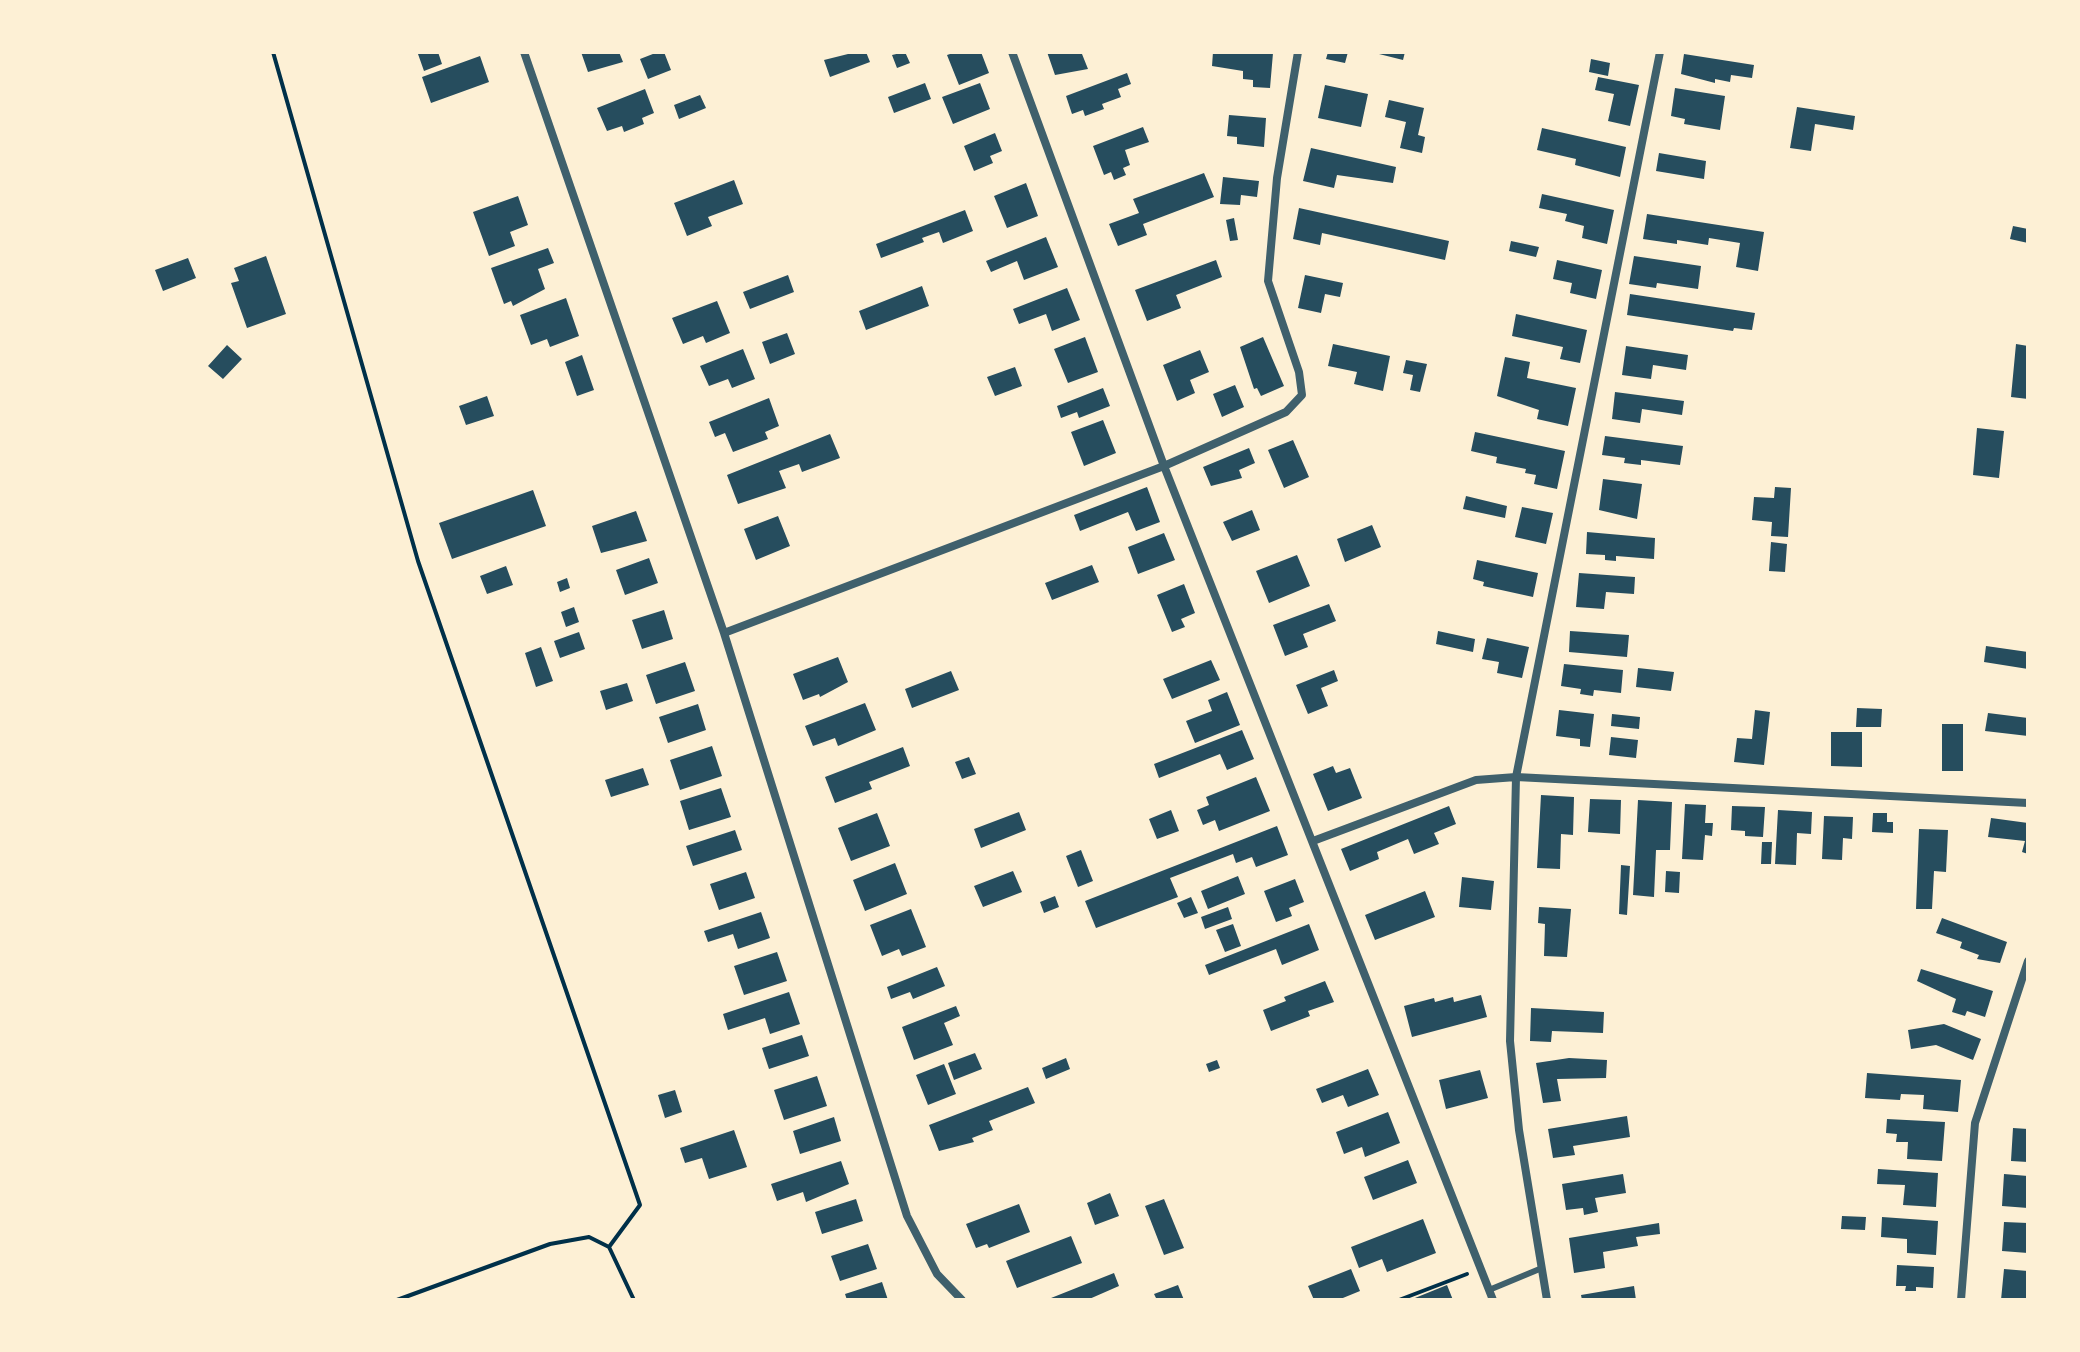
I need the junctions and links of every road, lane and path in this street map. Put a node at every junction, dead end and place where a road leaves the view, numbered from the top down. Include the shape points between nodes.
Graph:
1 (273, 52) edge
2 (524, 52) edge
3 (1012, 52) edge
4 (1298, 52) edge
5 (1660, 52) edge
6 (1164, 466) junction
7 (724, 633) junction
8 (1516, 777) junction
9 (2028, 803) edge
10 (1313, 841) junction
11 (2028, 961) edge
12 (609, 1247) junction
13 (1542, 1268) junction
14 (1480, 1269) junction
15 (1489, 1290) junction
16 (397, 1300) edge
17 (634, 1300) edge
18 (962, 1300) edge
19 (1399, 1300) edge
20 (1493, 1300) edge
21 (1547, 1300) edge
22 (1961, 1300) edge

1 - 12 path via 418,561 640,1205
2 - 7 street
3 - 6 street
4 - 6 street via 1277,178 1268,281 1302,395 1286,412
5 - 8 street
6 - 7 street
6 - 10 street
7 - 18 street via 907,1216 937,1274
8 - 9 street
8 - 10 street via 1476,780
8 - 13 street via 1510,1041
10 - 14 street
11 - 22 street via 1975,1123
12 - 16 path via 589,1237 550,1244
12 - 17 path
13 - 15 lane
13 - 21 street
14 - 15 street
14 - 19 path
15 - 20 street

